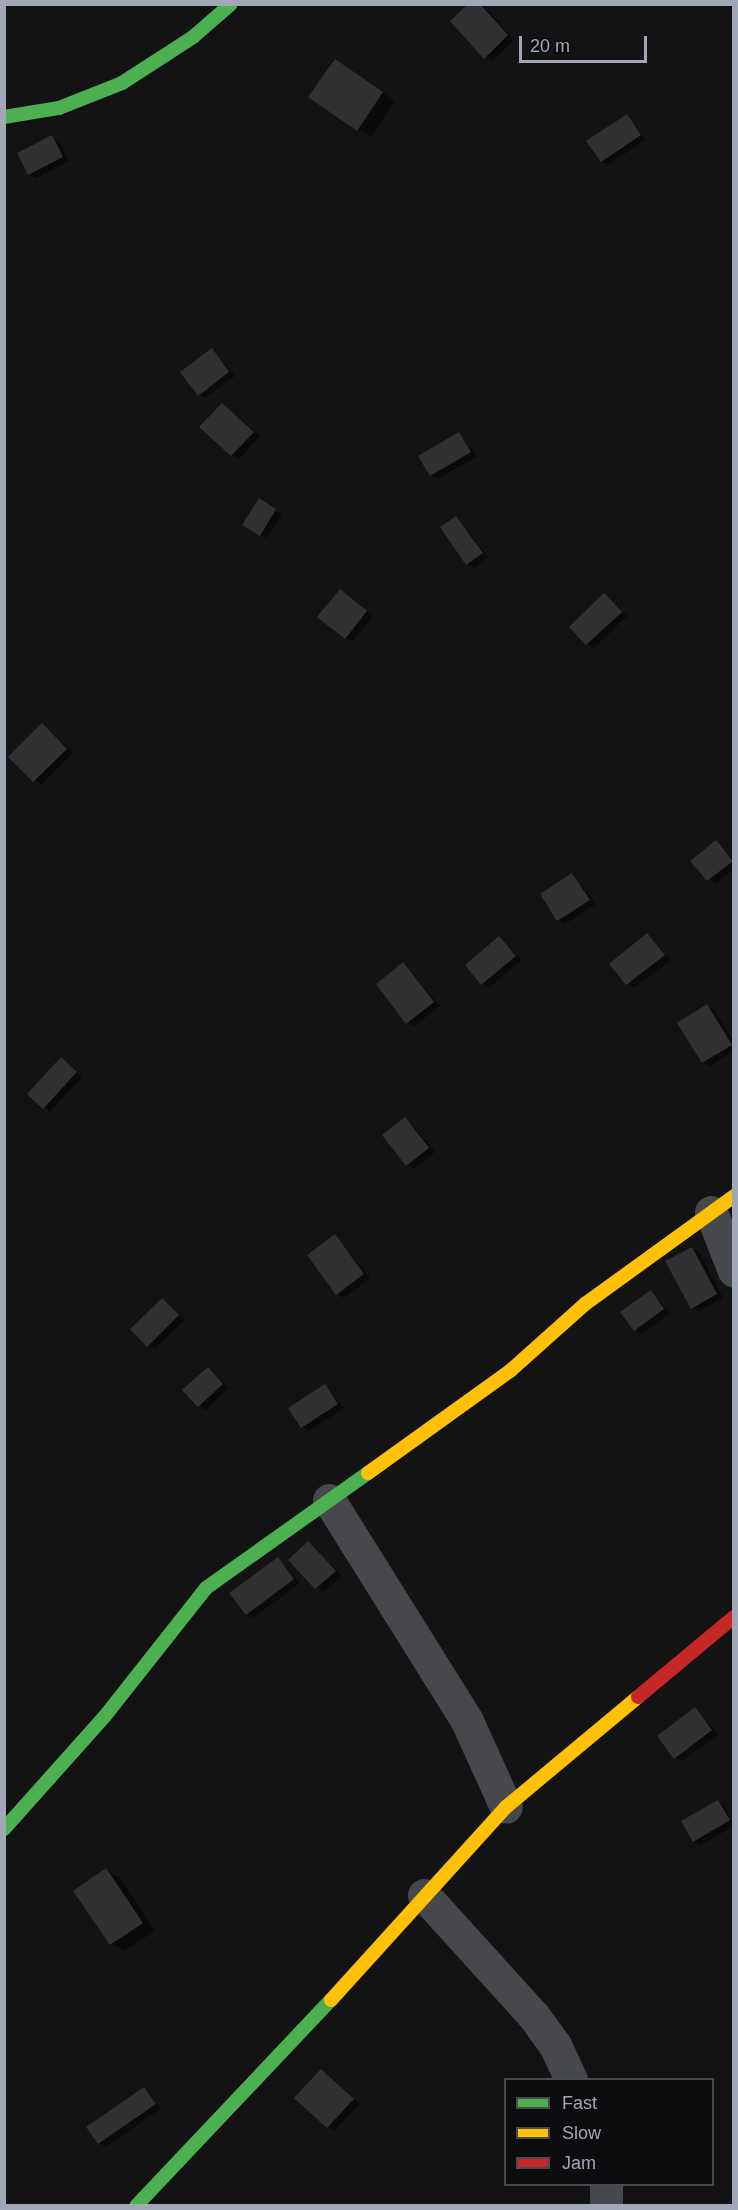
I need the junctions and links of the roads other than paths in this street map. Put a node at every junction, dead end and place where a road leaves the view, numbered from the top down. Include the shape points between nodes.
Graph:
1 (231, 4) edge
2 (4, 117) edge
3 (722, 1204) edge
4 (734, 1271) edge
5 (329, 1500) junction
6 (734, 1617) edge
7 (506, 1807) junction
8 (4, 1829) edge
9 (424, 1895) junction
10 (571, 2078) edge
11 (606, 2186) edge
12 (136, 2205) edge
13 (606, 2205) edge

1 - 2 street via 194,37 122,84 59,108
3 - 4 street
3 - 5 street via 585,1304 510,1371
5 - 7 street via 467,1722
5 - 8 street via 206,1588 105,1716
6 - 7 street
7 - 9 street
9 - 10 street via 533,2015 555,2045
9 - 12 street via 257,2081
11 - 13 street

